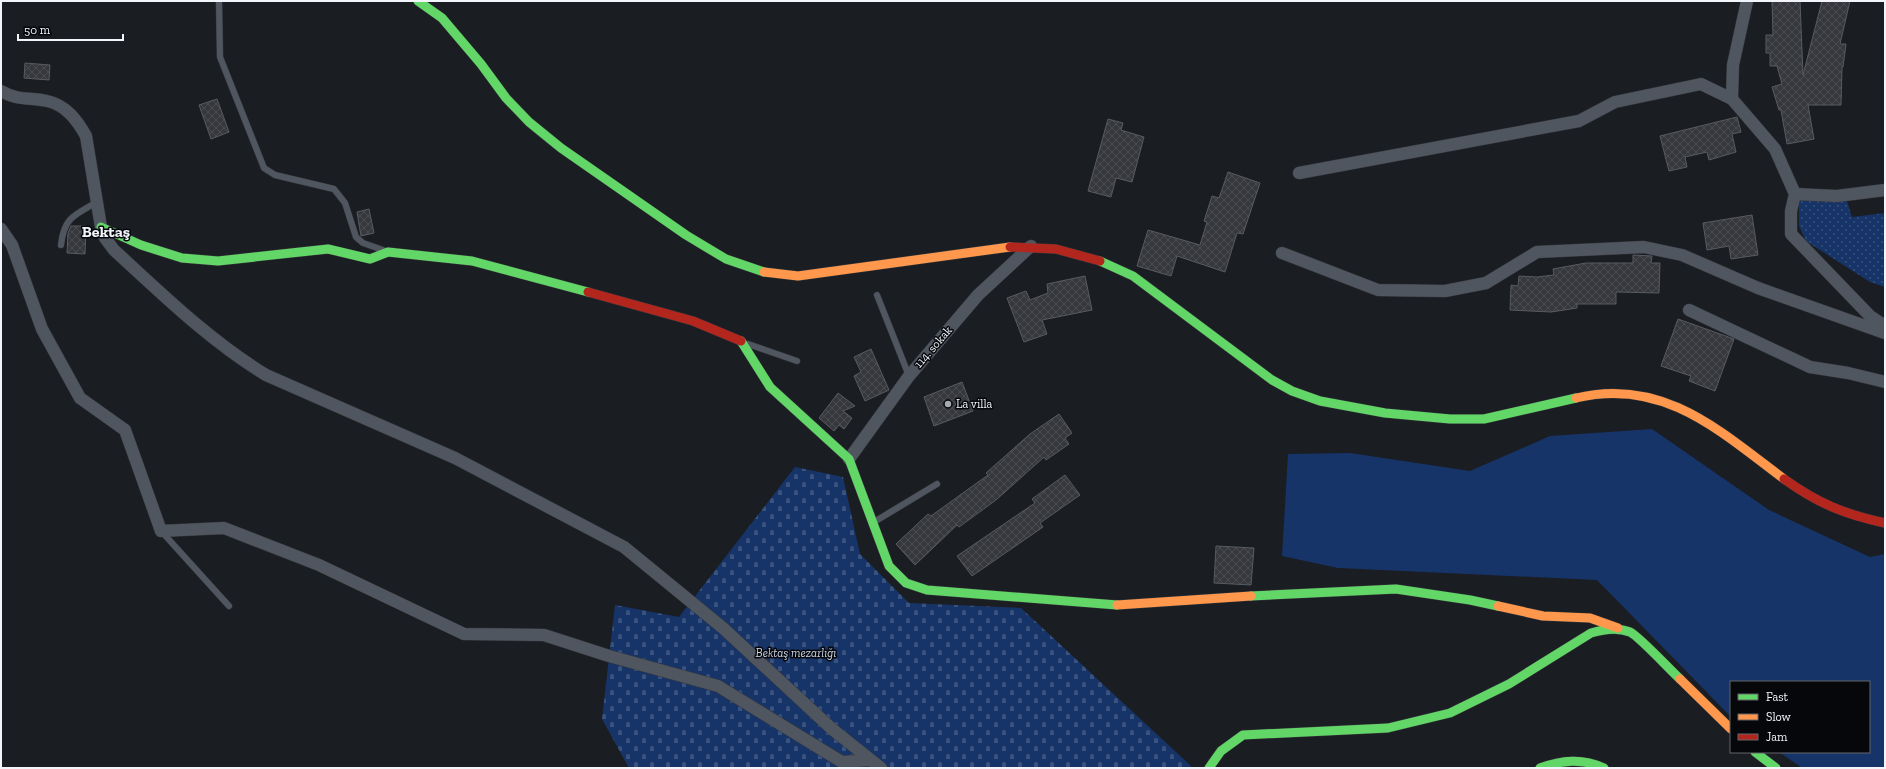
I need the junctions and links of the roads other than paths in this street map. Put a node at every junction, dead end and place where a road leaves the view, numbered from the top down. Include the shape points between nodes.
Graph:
1 (219, 1) edge
2 (418, 1) edge
3 (1747, 1) edge
4 (1, 91) edge
5 (1732, 99) junction
6 (1299, 173) dead end
7 (1885, 190) edge
8 (1796, 194) junction
9 (97, 202) junction
10 (101, 227) junction
11 (1, 229) edge
12 (61, 245) dead end
13 (1031, 246) junction
14 (388, 252) junction
15 (1282, 253) dead end
16 (877, 295) dead end
17 (1689, 310) dead end
18 (1885, 326) edge
19 (1885, 333) edge
20 (743, 342) junction
21 (797, 361) dead end
22 (909, 376) junction
23 (1885, 382) edge
24 (849, 459) junction
25 (937, 484) dead end
26 (873, 523) junction
27 (1885, 523) edge
28 (161, 531) junction
29 (229, 606) dead end
30 (1618, 628) junction
31 (1730, 728) edge
32 (1756, 753) edge
33 (871, 760) junction
34 (881, 768) edge
35 (1209, 768) edge
36 (1540, 768) edge
37 (1604, 768) edge
38 (1776, 768) edge

1 - 14 lane via 220,57 264,168 275,175 334,189 345,203 356,237 363,243
2 - 13 street via 442,18 506,98 530,122 573,157 686,235 726,259 764,272 798,276 1006,247
3 - 5 street via 1733,65
4 - 9 street via 17,98 47,101 60,106 78,123 86,136
5 - 6 street via 1701,84 1615,102 1579,121
5 - 8 street via 1775,149
7 - 8 street via 1837,196
8 - 18 street via 1791,211 1791,234 1870,316
9 - 10 street
9 - 12 lane via 70,218 62,232
10 - 14 street via 141,245 182,258 211,260 328,249 370,259
10 - 33 street via 114,250 216,341 266,375 455,458 624,547 723,628 832,729
11 - 28 street via 12,245 42,330 80,398 125,430
13 - 22 street, 114. sokak via 978,295
13 - 27 street via 1092,257 1133,276 1272,380 1292,391 1320,401 1391,414 1484,419 1595,393 1624,393 1658,399 1692,412 1797,488 1824,504 1850,515
14 - 20 street via 472,261 693,321
15 - 19 street via 1378,290 1445,291 1486,283 1537,252 1644,247 1682,254 1758,288
16 - 22 lane
17 - 23 street via 1810,367
20 - 21 lane
20 - 24 street via 770,387
22 - 24 street, 114. sokak
24 - 26 street
25 - 26 lane
26 - 30 street via 889,566 906,583 927,590 1124,606 1396,589 1470,600 1543,616 1590,618
28 - 29 lane
28 - 33 street via 224,528 319,565 464,634 544,634 609,656 718,686 842,762
30 - 31 street via 1632,633
30 - 35 street via 1591,633 1509,684 1450,713 1388,728 1243,735 1221,751
32 - 38 street
33 - 34 street
36 - 37 street via 1567,761 1594,763

